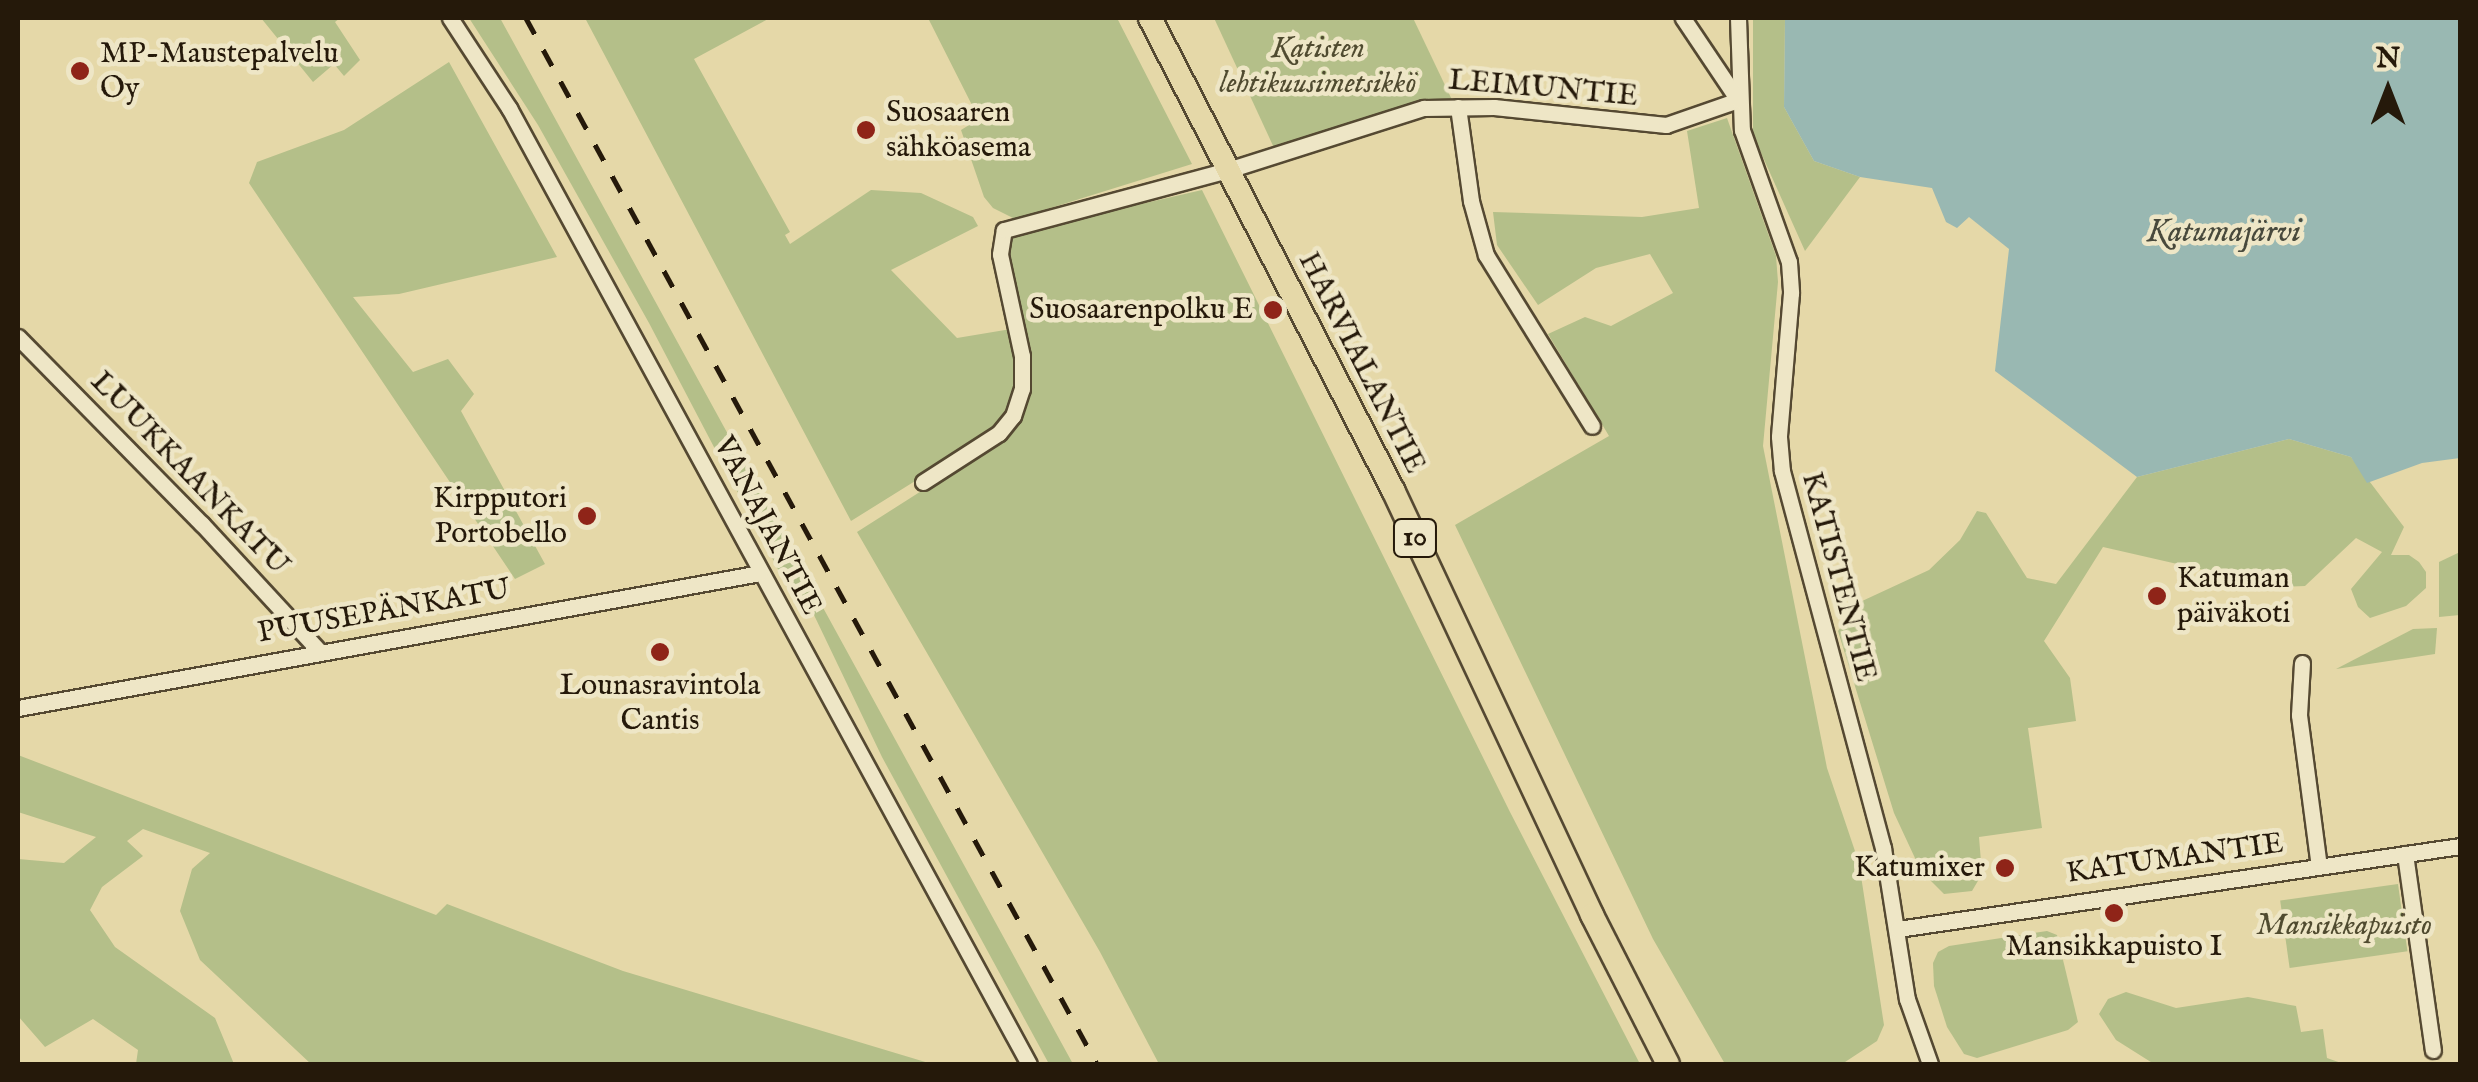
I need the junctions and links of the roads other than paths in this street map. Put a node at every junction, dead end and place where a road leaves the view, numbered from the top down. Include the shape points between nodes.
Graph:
1 (450, 18) edge
2 (1150, 18) edge
3 (1684, 18) edge
4 (1738, 18) edge
5 (1738, 100) junction
6 (1458, 106) junction
7 (1228, 170) junction
8 (18, 337) edge
9 (1592, 426) dead end
10 (923, 482) dead end
11 (760, 573) junction
12 (319, 651) junction
13 (2302, 663) dead end
14 (18, 708) edge
15 (2460, 846) edge
16 (2405, 854) junction
17 (2319, 866) junction
18 (1898, 929) junction
19 (2433, 1050) dead end
20 (1030, 1064) edge
21 (1668, 1064) edge
22 (1930, 1064) edge

1 - 11 street, VANAJANTIE via 509,108
2 - 7 highway, HARVIALANTIE / 10
3 - 5 street, KATISTENTIE
4 - 5 street, KATISTENTIE
5 - 6 street, LEIMUNTIE via 1666,125
5 - 18 street, KATISTENTIE via 1750,159 1788,262 1782,471 1884,848
6 - 7 street, LEIMUNTIE via 1424,108
6 - 9 street via 1486,255
7 - 10 street, LEIMUNTIE via 1004,230 1000,254 1022,356 1022,388 999,433
7 - 21 highway, HARVIALANTIE / 10 via 1393,490
8 - 12 street, LUUKKAANKATU
11 - 12 street, PUUSEPÄNKATU
11 - 20 street, VANAJANTIE
12 - 14 street, PUUSEPÄNKATU
13 - 17 street via 2299,715
15 - 16 street, KATUMANTIE
16 - 17 street, KATUMANTIE
16 - 19 street
17 - 18 street, KATUMANTIE
18 - 22 street, KATISTENTIE via 1907,999

